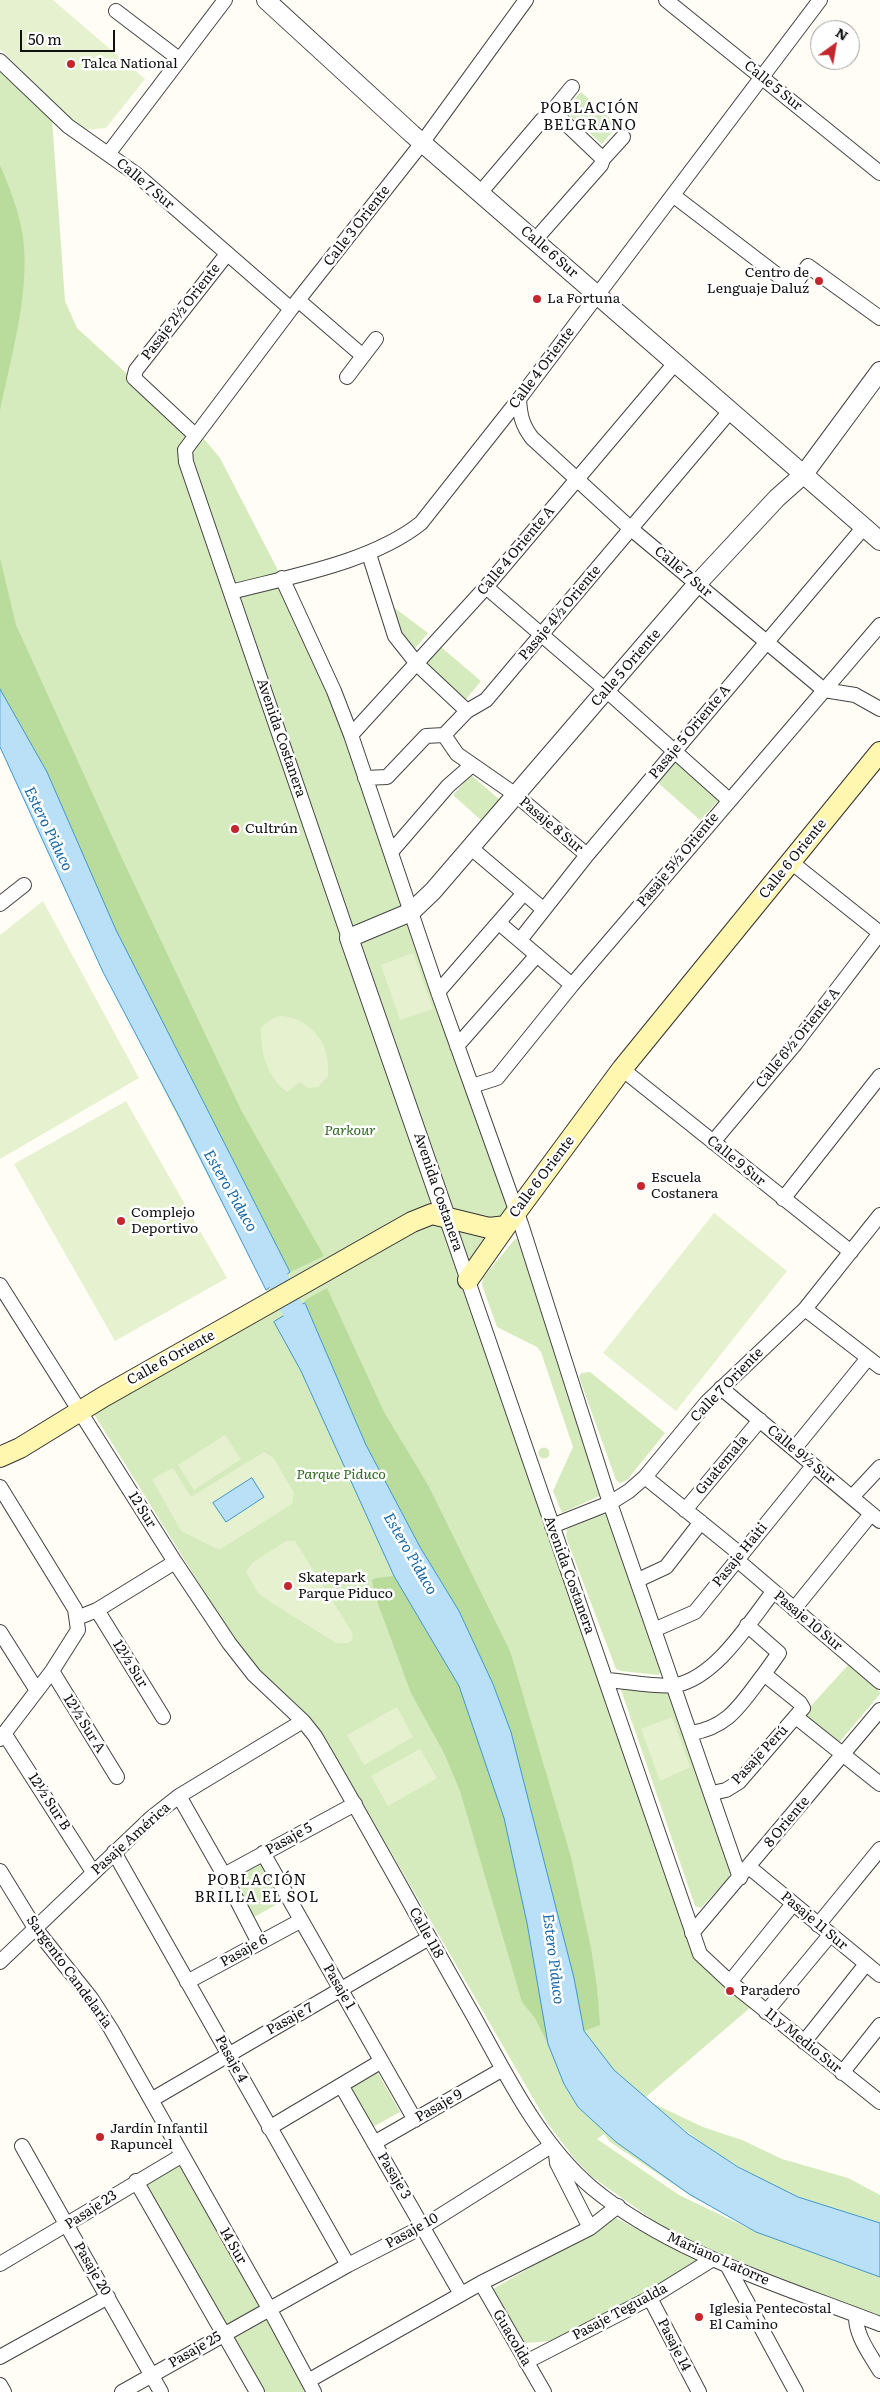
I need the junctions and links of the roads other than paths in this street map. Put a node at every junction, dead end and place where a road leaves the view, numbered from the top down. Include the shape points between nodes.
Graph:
1 (225, 0) edge
2 (266, 0) edge
3 (526, 0) edge
4 (666, 0) edge
5 (820, 0) edge
6 (116, 11) dead end
7 (179, 59) junction
8 (0, 61) edge
9 (762, 77) junction
10 (572, 87) dead end
11 (550, 115) junction
12 (623, 137) dead end
13 (422, 143) junction
14 (108, 154) junction
15 (603, 159) junction
16 (880, 173) edge
17 (480, 193) junction
18 (674, 196) junction
19 (535, 240) junction
20 (227, 254) junction
21 (598, 295) junction
22 (294, 304) junction
23 (880, 318) edge
24 (376, 339) dead end
25 (363, 356) junction
26 (676, 362) junction
27 (880, 371) edge
28 (347, 377) dead end
29 (519, 399) junction
30 (730, 410) junction
31 (195, 435) junction
32 (185, 450) joint
33 (804, 474) junction
34 (576, 480) junction
35 (864, 527) junction
36 (630, 528) junction
37 (880, 541) edge
38 (369, 554) junction
39 (282, 578) junction
40 (698, 584) junction
41 (486, 587) junction
42 (231, 592) junction
43 (880, 625) edge
44 (542, 636) junction
45 (766, 642) junction
46 (418, 665) junction
47 (824, 690) junction
48 (607, 691) junction
49 (880, 709) edge
50 (467, 711) junction
51 (351, 735) junction
52 (444, 735) junction
53 (674, 751) junction
54 (880, 752) edge
55 (472, 766) junction
56 (365, 778) junction
57 (516, 795) junction
58 (729, 800) junction
59 (471, 848) junction
60 (391, 852) junction
61 (587, 855) junction
62 (791, 862) junction
63 (24, 885) dead end
64 (524, 893) junction
65 (0, 904) edge
66 (542, 909) junction
67 (411, 912) junction
68 (499, 923) junction
69 (880, 933) edge
70 (349, 938) junction
71 (520, 940) junction
72 (537, 955) junction
73 (572, 985) junction
74 (438, 992) junction
75 (457, 1046) junction
76 (622, 1069) junction
77 (880, 1076) edge
78 (472, 1086) junction
79 (713, 1142) junction
80 (783, 1199) junction
81 (880, 1215) edge
82 (446, 1217) junction
83 (511, 1219) junction
84 (850, 1252) junction
85 (468, 1280) junction
86 (0, 1284) edge
87 (805, 1309) junction
88 (868, 1358) junction
89 (880, 1367) edge
90 (721, 1388) junction
91 (80, 1411) junction
92 (760, 1420) junction
93 (794, 1449) junction
94 (0, 1458) edge
95 (813, 1466) junction
96 (880, 1467) edge
97 (645, 1477) junction
98 (852, 1497) junction
99 (2, 1498) edge
100 (610, 1503) junction
101 (685, 1510) junction
102 (875, 1518) edge
103 (701, 1522) junction
104 (552, 1526) junction
105 (738, 1557) junction
106 (175, 1562) junction
107 (638, 1580) junction
108 (773, 1592) junction
109 (794, 1609) junction
110 (97, 1610) junction
111 (77, 1618) junction
112 (747, 1625) junction
113 (656, 1629) junction
114 (0, 1632) edge
115 (880, 1662) edge
116 (52, 1670) junction
117 (764, 1674) junction
118 (876, 1678) edge
119 (607, 1680) junction
120 (674, 1686) junction
121 (36, 1689) junction
122 (880, 1710) edge
123 (799, 1712) junction
124 (163, 1717) dead end
125 (303, 1721) junction
126 (691, 1733) junction
127 (2, 1736) edge
128 (843, 1755) junction
129 (117, 1777) dead end
130 (880, 1784) edge
131 (712, 1794) junction
132 (179, 1796) junction
133 (355, 1804) junction
134 (880, 1849) edge
135 (114, 1852) junction
136 (264, 1853) junction
137 (0, 1871) edge
138 (93, 1872) junction
139 (745, 1873) junction
140 (224, 1875) junction
141 (793, 1904) junction
142 (300, 1920) junction
143 (818, 1925) junction
144 (35, 1928) junction
145 (692, 1933) junction
146 (830, 1935) junction
147 (428, 1938) junction
148 (259, 1943) junction
149 (0, 1962) edge
150 (866, 1964) junction
151 (879, 1973) edge
152 (188, 1982) junction
153 (730, 1982) junction
154 (342, 1990) junction
155 (766, 2012) junction
156 (880, 2025) edge
157 (804, 2042) junction
158 (228, 2054) junction
159 (380, 2062) junction
160 (503, 2069) junction
161 (842, 2073) junction
162 (342, 2085) junction
163 (151, 2100) junction
164 (880, 2102) edge
165 (415, 2120) junction
166 (269, 2128) junction
167 (374, 2143) junction
168 (22, 2146) dead end
169 (554, 2149) junction
170 (181, 2156) junction
171 (136, 2181) junction
172 (618, 2206) junction
173 (67, 2226) junction
174 (424, 2226) junction
175 (590, 2228) junction
176 (713, 2259) junction
177 (0, 2264) edge
178 (348, 2265) junction
179 (727, 2265) junction
180 (481, 2283) junction
181 (461, 2294) junction
182 (108, 2297) junction
183 (650, 2298) junction
184 (270, 2310) junction
185 (856, 2315) junction
186 (880, 2324) edge
187 (223, 2334) junction
188 (0, 2357) edge
189 (526, 2362) junction
190 (880, 2371) edge
191 (151, 2375) junction
192 (0, 2385) edge
193 (311, 2387) edge
194 (693, 2390) edge
195 (4, 2392) edge
196 (122, 2392) edge
197 (161, 2392) edge
198 (257, 2392) edge
199 (544, 2392) edge
200 (796, 2392) edge

1 - 7 street
2 - 13 street, Calle 6 Sur
3 - 13 street, Calle 3 Oriente
4 - 9 street, Calle 5 Sur
5 - 9 street, Calle 4 Oriente
6 - 7 street
7 - 14 street
8 - 14 street, Calle 7 Sur via 68,126
9 - 16 street, Calle 5 Sur
9 - 18 street, Calle 4 Oriente
10 - 11 street
11 - 15 street via 560,118
11 - 17 street via 542,120
12 - 15 street
13 - 17 street, Calle 6 Sur
13 - 22 street, Calle 3 Oriente
14 - 20 street, Calle 7 Sur via 136,174
15 - 19 street
17 - 19 street, Calle 6 Sur
18 - 21 street, Calle 4 Oriente
18 - 23 street via 793,287 808,266
19 - 21 street, Calle 6 Sur
20 - 22 street, Calle 7 Sur
20 - 31 street, Pasaje 2½ Oriente via 136,370 134,378
21 - 26 street, Calle 6 Sur
21 - 29 street, Calle 4 Oriente
22 - 25 street, Calle 7 Sur
22 - 31 street, Calle 3 Oriente
24 - 25 street
25 - 28 street
26 - 30 street, Calle 6 Sur
26 - 34 street, Calle 4 Oriente A
27 - 33 street, Calle 5 Oriente
29 - 34 street, Calle 7 Sur via 525,429
29 - 38 street, Calle 4 Oriente via 422,523
30 - 33 street, Calle 6 Sur
30 - 36 street, Pasaje 4½ Oriente
31 - 32 street, Calle 3 Oriente
32 - 42 street, Avenida Costanera via 186,462
33 - 35 street, Calle 6 Sur
33 - 40 street, Calle 5 Oriente via 777,498
34 - 36 street, Calle 7 Sur
34 - 41 street, Calle 4 Oriente A
35 - 37 street, Calle 6 Sur
35 - 45 street, Pasaje 5 Oriente A
36 - 40 street, Calle 7 Sur
36 - 44 street, Pasaje 4½ Oriente
38 - 39 street, Calle 4 Oriente
38 - 46 street via 395,636
39 - 42 street, Calle 4 Oriente
39 - 51 street
40 - 45 street, Calle 7 Sur
40 - 48 street, Calle 5 Oriente
41 - 44 street
41 - 46 street, Calle 4 Oriente A
42 - 70 street, Avenida Costanera
43 - 47 street, Pasaje 5½ Oriente
44 - 48 street
44 - 50 street, Pasaje 4½ Oriente via 486,700
45 - 47 street, Calle 7 Sur
45 - 53 street, Pasaje 5 Oriente A
46 - 50 street
46 - 51 street, Calle 4 Oriente A
47 - 49 street via 855,695
47 - 58 street, Pasaje 5½ Oriente
48 - 53 street
48 - 57 street, Calle 5 Oriente
50 - 52 street, Pasaje 4½ Oriente
51 - 56 street
52 - 55 street, Pasaje 8 Sur via 457,754
52 - 56 street via 426,736 387,777
53 - 58 street
53 - 61 street, Pasaje 5 Oriente A
54 - 62 main road, Calle 6 Oriente
55 - 57 street, Pasaje 8 Sur
55 - 60 street via 448,786
56 - 60 street
57 - 59 street, Calle 5 Oriente
57 - 61 street, Pasaje 8 Sur
58 - 73 street, Pasaje 5½ Oriente
59 - 64 street
59 - 67 street, Calle 5 Oriente
60 - 67 street
61 - 66 street, Pasaje 5 Oriente A
62 - 69 street
62 - 76 main road, Calle 6 Oriente
63 - 65 street
64 - 66 street
64 - 68 street
66 - 71 street, Pasaje 5 Oriente A
67 - 70 street, Calle 5 Oriente
67 - 74 street
68 - 71 street
68 - 74 street
69 - 79 street, Calle 6½ Oriente A via 796,1043
70 - 82 street, Avenida Costanera
71 - 72 street
72 - 73 street
72 - 75 street
73 - 78 street, Pasaje 5½ Oriente via 497,1078
74 - 75 street
75 - 78 street
76 - 79 street, Calle 9 Sur
76 - 83 main road, Calle 6 Oriente
77 - 80 street
78 - 83 street
79 - 80 street, Calle 9 Sur
80 - 84 street, Calle 9 Sur
81 - 84 street, Calle 7 Oriente
82 - 83 main road, Calle 6 Oriente via 489,1228
82 - 85 street, Avenida Costanera
82 - 91 main road, Calle 6 Oriente via 432,1214 412,1222
83 - 85 main road
83 - 100 street
84 - 87 street, Calle 7 Oriente
85 - 104 street, Avenida Costanera
86 - 91 street, 12 Sur
87 - 88 street
87 - 90 street, Calle 7 Oriente
88 - 89 street
88 - 93 street
90 - 92 street, Calle 9½ Sur
90 - 97 street, Calle 7 Oriente
91 - 94 main road, Calle 6 Oriente
91 - 106 street, 12 Sur
92 - 93 street, Calle 9½ Sur
92 - 101 street, Guatemala
93 - 95 street, Calle 9½ Sur
95 - 98 street, Calle 9½ Sur
95 - 105 street, Pasaje Haiti
96 - 98 street
97 - 100 street, Calle 7 Oriente
97 - 101 street, Pasaje 10 Sur
98 - 102 street, Calle 9½ Sur
99 - 111 street via 68,1597
100 - 104 street, Calle 7 Oriente
100 - 107 street
101 - 103 street, Pasaje 10 Sur
102 - 109 street
103 - 105 street, Pasaje 10 Sur
103 - 107 street via 666,1567
104 - 119 street, Avenida Costanera
105 - 108 street, Pasaje 10 Sur
105 - 113 street, Pasaje Haiti via 695,1612
106 - 110 street
106 - 125 street, 12 Sur via 254,1675
107 - 113 street
108 - 109 street, Pasaje 10 Sur
108 - 112 street
109 - 118 street, Pasaje 10 Sur
110 - 111 street
110 - 124 street, 12½ Sur
111 - 116 street via 78,1630
112 - 117 street via 779,1653
112 - 120 street via 700,1676
113 - 120 street
114 - 121 street
115 - 118 street
116 - 121 street
116 - 129 street, 12½ Sur A
117 - 123 street via 800,1703
117 - 126 street via 725,1721 714,1728
119 - 120 street
119 - 145 street, Avenida Costanera
120 - 126 street
121 - 127 street
122 - 128 street, 8 Oriente
123 - 128 street
123 - 131 street, Pasaje Perú via 739,1782
125 - 132 street, Pasaje América
125 - 133 street, Calle 118
126 - 131 street
127 - 138 street, 12½ Sur B
128 - 130 street
128 - 139 street, 8 Oriente
131 - 139 street
132 - 135 street, Pasaje América
132 - 140 street
133 - 136 street, Pasaje 5
133 - 147 street, Calle 118
134 - 143 street
135 - 138 street, Pasaje América
135 - 152 street, Pasaje 4
136 - 140 street, Pasaje 5
136 - 142 street, Pasaje 1
137 - 144 street, Sargento Candelaria
138 - 144 street, Pasaje América
139 - 141 street, Pasaje 11 Sur
139 - 145 street, 8 Oriente
140 - 148 street
141 - 143 street, Pasaje 11 Sur
141 - 153 street
142 - 148 street, Pasaje 6
142 - 154 street, Pasaje 1
143 - 146 street, Pasaje 11 Sur
144 - 149 street, Pasaje América
144 - 163 street, Sargento Candelaria via 111,2028
145 - 153 street, 11 y Medio Sur via 700,1954
146 - 150 street, Pasaje 11 Sur
146 - 155 street
147 - 154 street, Pasaje 7
147 - 160 street, Calle 118
148 - 152 street, Pasaje 6
150 - 151 street, Pasaje 11 Sur
150 - 157 street
152 - 158 street, Pasaje 4
153 - 155 street, 11 y Medio Sur
154 - 158 street, Pasaje 7
154 - 159 street, Pasaje 1
155 - 157 street, 11 y Medio Sur
156 - 161 street
157 - 161 street, 11 y Medio Sur
158 - 163 street, Pasaje 7
158 - 166 street, Pasaje 4
159 - 162 street
159 - 165 street, Pasaje 1
160 - 165 street, Pasaje 9
160 - 169 street, Calle 118
161 - 164 street, 11 y Medio Sur
162 - 166 street
162 - 167 street, Pasaje 3
163 - 170 street, 14 Sur
165 - 167 street, Pasaje 9
166 - 178 street, Pasaje 4
167 - 174 street, Pasaje 3
168 - 173 street, Pasaje 20
169 - 172 street, Mariano Latorre via 586,2182
169 - 174 street, Pasaje 10
169 - 175 street, Calle 118 via 556,2163
170 - 171 street, Pasaje 23
170 - 184 street, 14 Sur
171 - 173 street, Pasaje 23
171 - 187 street
172 - 175 street
172 - 176 street, Mariano Latorre via 665,2236
173 - 177 street, Pasaje 23
173 - 182 street, Pasaje 20
174 - 178 street, Pasaje 10
174 - 181 street, Pasaje 3
175 - 180 street
176 - 179 street, Mariano Latorre
176 - 183 street, Pasaje Tegualda
178 - 184 street, Pasaje 10
179 - 185 street, Mariano Latorre
179 - 200 street
180 - 181 street
180 - 189 street, Guacolda
181 - 193 street
182 - 188 street
182 - 191 street, Pasaje 20
183 - 189 street, Pasaje Tegualda
183 - 194 street, Pasaje 14
184 - 187 street, Pasaje 25
184 - 193 street, 14 Sur
185 - 186 street, Mariano Latorre
185 - 190 street via 861,2338
187 - 191 street, Pasaje 25
187 - 198 street
189 - 199 street, Guacolda
191 - 196 street, Pasaje 25
191 - 197 street, Pasaje 20
192 - 195 street

